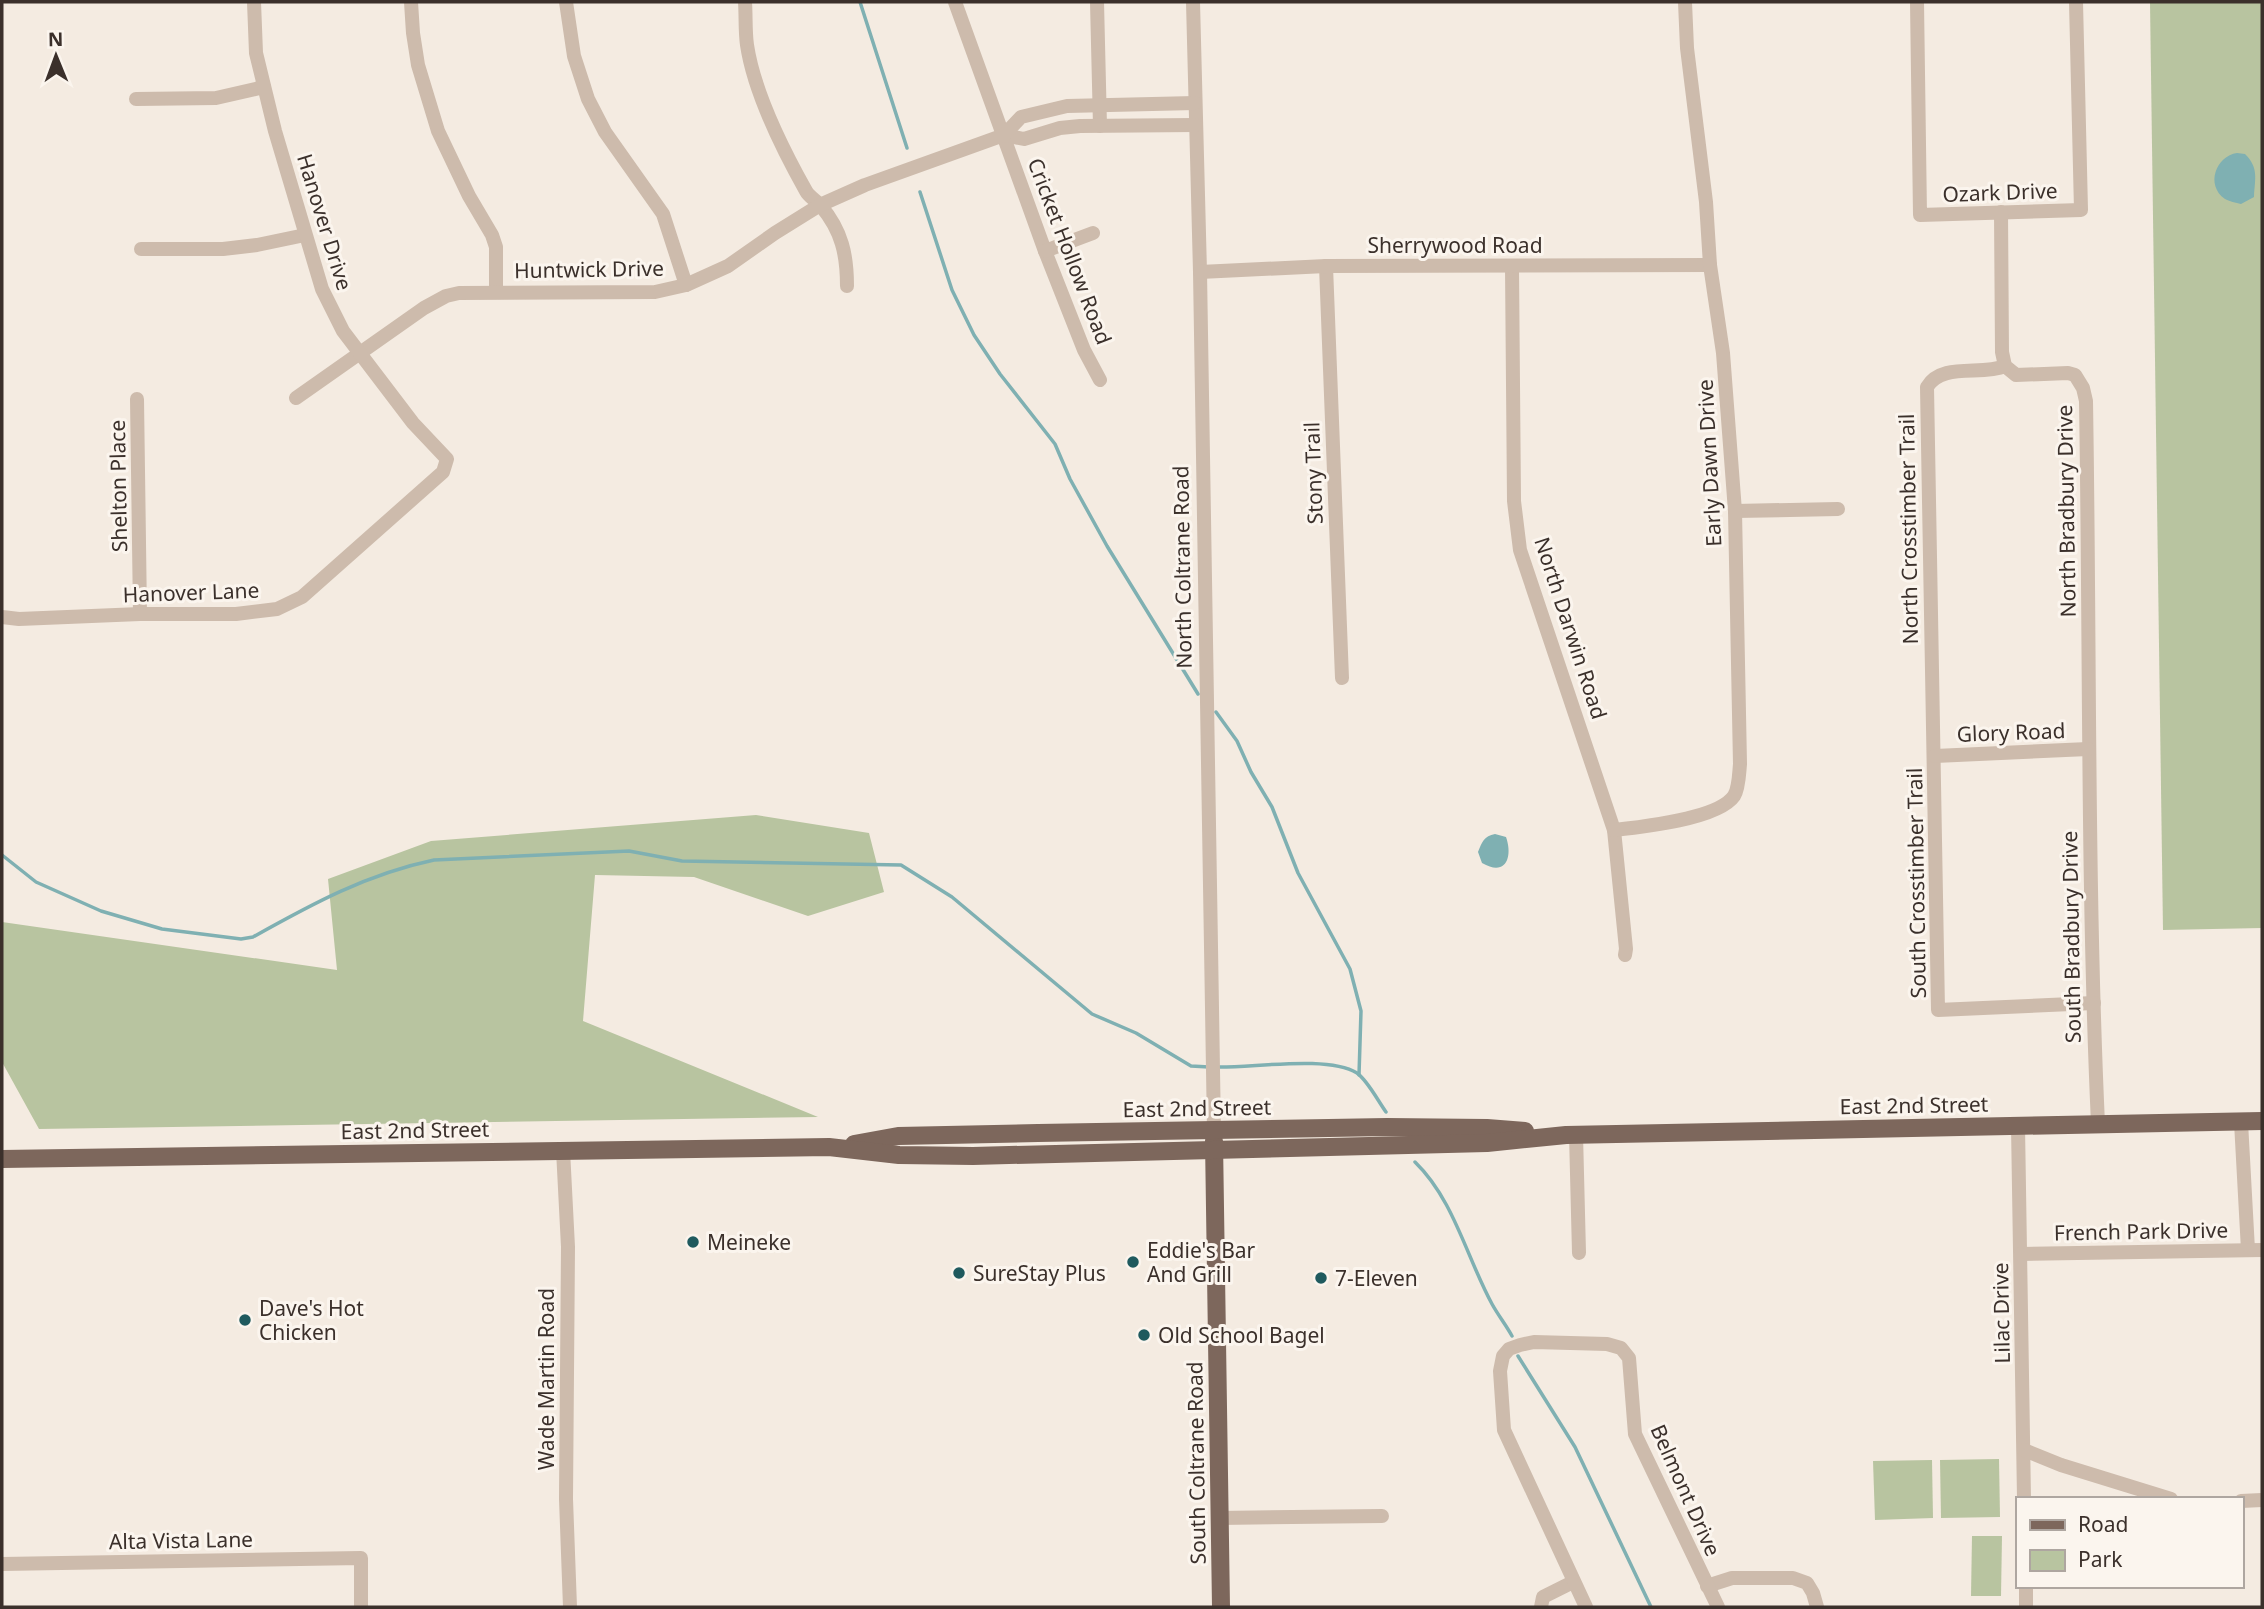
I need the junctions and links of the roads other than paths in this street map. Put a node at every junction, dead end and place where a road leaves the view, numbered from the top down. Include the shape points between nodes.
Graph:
1 (254, 2) edge
2 (411, 2) edge
3 (566, 2) edge
4 (746, 2) edge
5 (955, 2) edge
6 (1097, 2) edge
7 (1193, 2) edge
8 (1685, 2) edge
9 (1917, 2) edge
10 (2077, 2) edge
11 (264, 87) junction
12 (136, 99) dead end
13 (1195, 103) junction
14 (1099, 105) junction
15 (1195, 125) junction
16 (1100, 126) junction
17 (1004, 135) junction
18 (820, 205) junction
19 (2001, 212) junction
20 (1093, 233) dead end
21 (306, 235) junction
22 (141, 249) dead end
23 (1045, 251) junction
24 (1710, 265) junction
25 (1326, 266) junction
26 (1512, 267) junction
27 (1200, 272) junction
28 (686, 285) junction
29 (847, 286) dead end
30 (496, 292) junction
31 (359, 353) junction
32 (2006, 366) junction
33 (1100, 380) dead end
34 (296, 398) dead end
35 (137, 399) dead end
36 (447, 459) joint
37 (1838, 509) dead end
38 (1735, 511) junction
39 (141, 614) junction
40 (2, 617) edge
41 (1342, 678) dead end
42 (2088, 749) junction
43 (1935, 756) junction
44 (1614, 830) junction
45 (1625, 955) dead end
46 (2094, 1003) junction
47 (2262, 1121) edge
48 (2241, 1122) junction
49 (2098, 1124) junction
50 (2018, 1126) junction
51 (1214, 1131) junction
52 (1038, 1133) junction
53 (1571, 1134) junction
54 (830, 1147) junction
55 (564, 1150) junction
56 (1215, 1151) junction
57 (973, 1156) junction
58 (2, 1159) edge
59 (2255, 1250) edge
60 (1579, 1253) dead end
61 (2021, 1254) junction
62 (2024, 1450) junction
63 (2024, 1497) edge
64 (2164, 1497) edge
65 (2262, 1500) edge
66 (2243, 1501) edge
67 (1382, 1516) dead end
68 (1219, 1518) junction
69 (2, 1564) edge
70 (1573, 1582) junction
71 (1707, 1586) junction
72 (2026, 1588) edge
73 (362, 1607) edge
74 (570, 1607) edge
75 (1221, 1607) edge
76 (1541, 1607) edge
77 (1586, 1607) edge
78 (1718, 1607) edge
79 (1817, 1607) edge
80 (2026, 1607) edge

1 - 11 street, Hanover Drive via 256,53
2 - 30 street via 418,65 438,131 496,247
3 - 28 street via 574,56 588,99 604,132 663,214
4 - 18 street via 747,43 764,104 807,194
5 - 17 street, Cricket Hollow Road
6 - 14 street
7 - 13 street, North Coltrane Road
8 - 24 street, Early Dawn Drive
9 - 19 street, Ozark Drive via 1920,215
10 - 19 street, Ozark Drive via 2081,210
11 - 12 street via 216,98
11 - 21 street, Hanover Drive
13 - 14 street, Huntwick Drive
13 - 15 street, North Coltrane Road
14 - 16 street
14 - 17 street, Huntwick Drive via 1067,106 1021,117
15 - 16 street, Huntwick Drive
15 - 27 street, North Coltrane Road
16 - 17 street, Huntwick Drive via 1060,128 1024,139
17 - 18 street, Huntwick Drive
17 - 23 street, Cricket Hollow Road
18 - 28 street, Huntwick Drive via 728,267
18 - 29 street via 847,258
19 - 32 street via 2002,352
20 - 23 street
21 - 22 street via 223,249
21 - 31 street, Hanover Drive via 321,289
23 - 33 street, Cricket Hollow Road
24 - 26 street, Sherrywood Road
24 - 38 street, Early Dawn Drive via 1723,353
25 - 26 street, Sherrywood Road
25 - 27 street, Sherrywood Road
25 - 41 street, Stony Trail
26 - 44 street, North Darwin Road via 1514,501 1520,550
27 - 51 street, North Coltrane Road
28 - 30 street, Huntwick Drive via 655,292
30 - 31 street, Huntwick Drive via 446,296
31 - 34 street, Huntwick Drive
31 - 36 street, Hanover Drive
32 - 42 street, North Bradbury Drive via 2015,375 2075,375 2086,401
32 - 43 street, North Crosstimber Trail via 1993,371 1942,373 1927,387
35 - 39 street, Shelton Place
36 - 39 street, Hanover Lane via 443,472 328,575 277,610
37 - 38 street
38 - 44 street, Early Dawn Drive via 1740,764 1735,795 1724,806 1686,819
39 - 40 street, Hanover Lane
42 - 43 street, Glory Road
42 - 46 street, South Bradbury Drive
43 - 46 street, South Crosstimber Trail via 1938,1010
44 - 45 street, North Darwin Road
46 - 49 street, South Bradbury Drive
47 - 48 main road, East 2nd Street
48 - 49 main road, East 2nd Street
48 - 59 street
49 - 50 main road, East 2nd Street
50 - 53 main road, East 2nd Street
50 - 61 street, Lilac Drive
51 - 52 main road, East 2nd Street
51 - 53 main road, East 2nd Street via 1412,1127
51 - 56 main road, South Coltrane Road
52 - 54 main road, East 2nd Street via 898,1136
52 - 57 main road via 979,1148
53 - 56 main road, East 2nd Street via 1487,1143
53 - 60 street
54 - 55 main road, East 2nd Street
54 - 57 main road, East 2nd Street via 899,1155
55 - 58 main road, East 2nd Street
55 - 74 street, Wade Martin Road
56 - 57 main road, East 2nd Street
56 - 68 main road, South Coltrane Road
59 - 61 street, French Park Drive
61 - 62 street, Lilac Drive
62 - 63 street, Lilac Drive
62 - 64 street
65 - 66 street
67 - 68 street
68 - 75 main road, South Coltrane Road
69 - 73 street, Alta Vista Lane via 360,1559
70 - 71 street, Belmont Drive via 1504,1430 1503,1356 1508,1349 1534,1342 1607,1344 1621,1348 1629,1359 1635,1434
70 - 76 street via 1544,1597
70 - 77 street
71 - 78 street, Belmont Drive
71 - 79 street via 1732,1578 1793,1578 1807,1583
72 - 80 street

